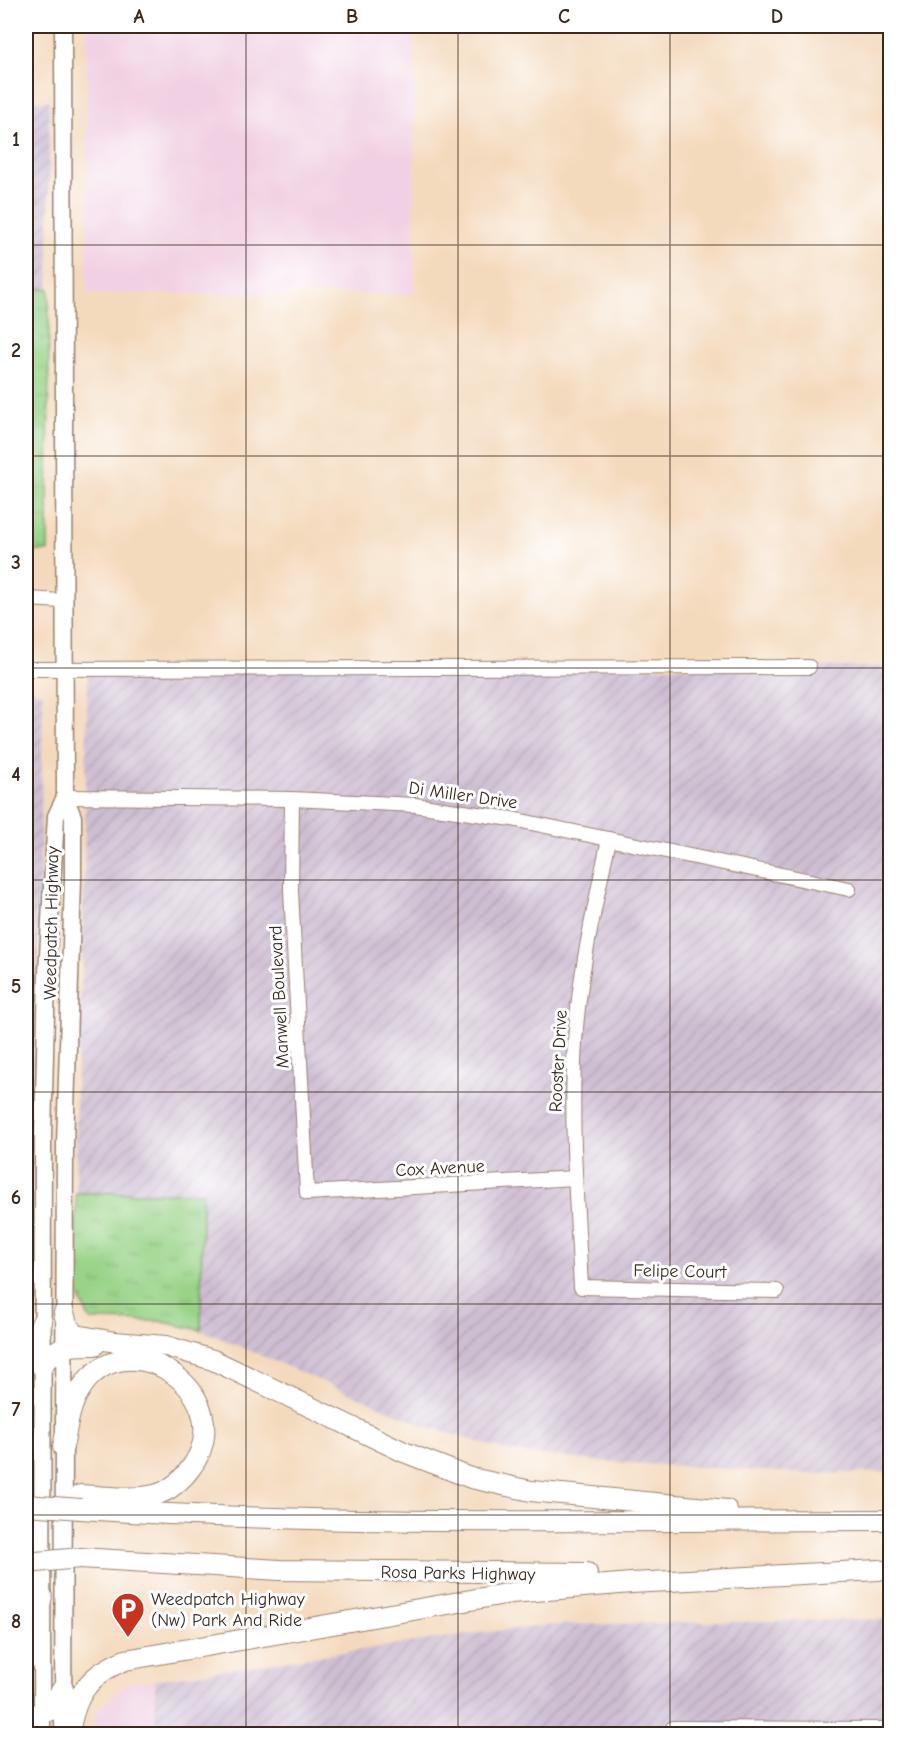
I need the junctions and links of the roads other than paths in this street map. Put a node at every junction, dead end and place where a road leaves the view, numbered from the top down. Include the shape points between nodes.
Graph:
1 (63, 26) edge
2 (26, 600) edge
3 (63, 601) junction
4 (809, 667) dead end
5 (26, 669) edge
6 (65, 669) junction
7 (65, 797) junction
8 (292, 799) junction
9 (609, 840) junction
10 (849, 889) dead end
11 (575, 1178) junction
12 (307, 1193) joint
13 (34, 1277) edge
14 (581, 1287) joint
15 (777, 1291) dead end
16 (64, 1313) junction
17 (42, 1322) joint
18 (115, 1342) junction
19 (63, 1347) junction
20 (34, 1365) edge
21 (63, 1448) junction
22 (26, 1495) edge
23 (81, 1502) junction
24 (26, 1505) edge
25 (773, 1520) junction
26 (891, 1520) edge
27 (26, 1555) edge
28 (80, 1558) junction
29 (26, 1563) edge
30 (885, 1570) edge
31 (42, 1596) junction
32 (26, 1660) edge
33 (63, 1688) junction
34 (34, 1716) edge
35 (891, 1729) edge
36 (26, 1730) edge
37 (31, 1734) edge
38 (42, 1734) edge
39 (63, 1734) edge
40 (69, 1734) edge
41 (669, 1734) edge

1 - 3 main road, Weedpatch Highway
2 - 3 street
3 - 6 main road, Weedpatch Highway
4 - 6 street
5 - 6 street
6 - 7 main road, Weedpatch Highway
7 - 8 street, Di Miller Drive
7 - 13 main road, Weedpatch Highway via 56,816
7 - 16 main road, Weedpatch Highway via 73,817 73,879
8 - 9 street, Di Miller Drive via 365,801 464,811
8 - 12 street, Manwell Boulevard via 291,891
9 - 10 street, Di Miller Drive
9 - 11 street, Rooster Drive via 587,947 575,1039
11 - 12 street, Cox Avenue
11 - 14 street, Rooster Drive
13 - 17 main road, Weedpatch Highway
14 - 15 street, Felipe Court
16 - 18 highway via 76,1335
16 - 19 main road, Weedpatch Highway
17 - 20 highway
18 - 19 highway
18 - 25 highway via 166,1346 213,1360 404,1452 471,1478 531,1491 724,1509
19 - 20 highway
19 - 21 main road, Weedpatch Highway
20 - 31 main road
21 - 23 highway via 81,1388 97,1371 110,1365 137,1360 162,1366 184,1381 198,1403 202,1442 193,1466 175,1485 150,1496
21 - 33 main road, Weedpatch Highway
22 - 23 highway
23 - 24 highway, bridge
23 - 25 highway via 239,1518 448,1523
25 - 26 highway
27 - 28 highway, Rosa Parks Highway, bridge
28 - 29 highway, bridge
28 - 30 highway, Rosa Parks Highway via 400,1573
30 - 40 highway via 630,1582 511,1593 125,1660 103,1669 85,1687 73,1712
31 - 32 highway
31 - 34 main road
33 - 34 highway via 54,1706
33 - 39 main road, Weedpatch Highway
34 - 38 main road
35 - 41 street via 674,1728
36 - 37 highway

